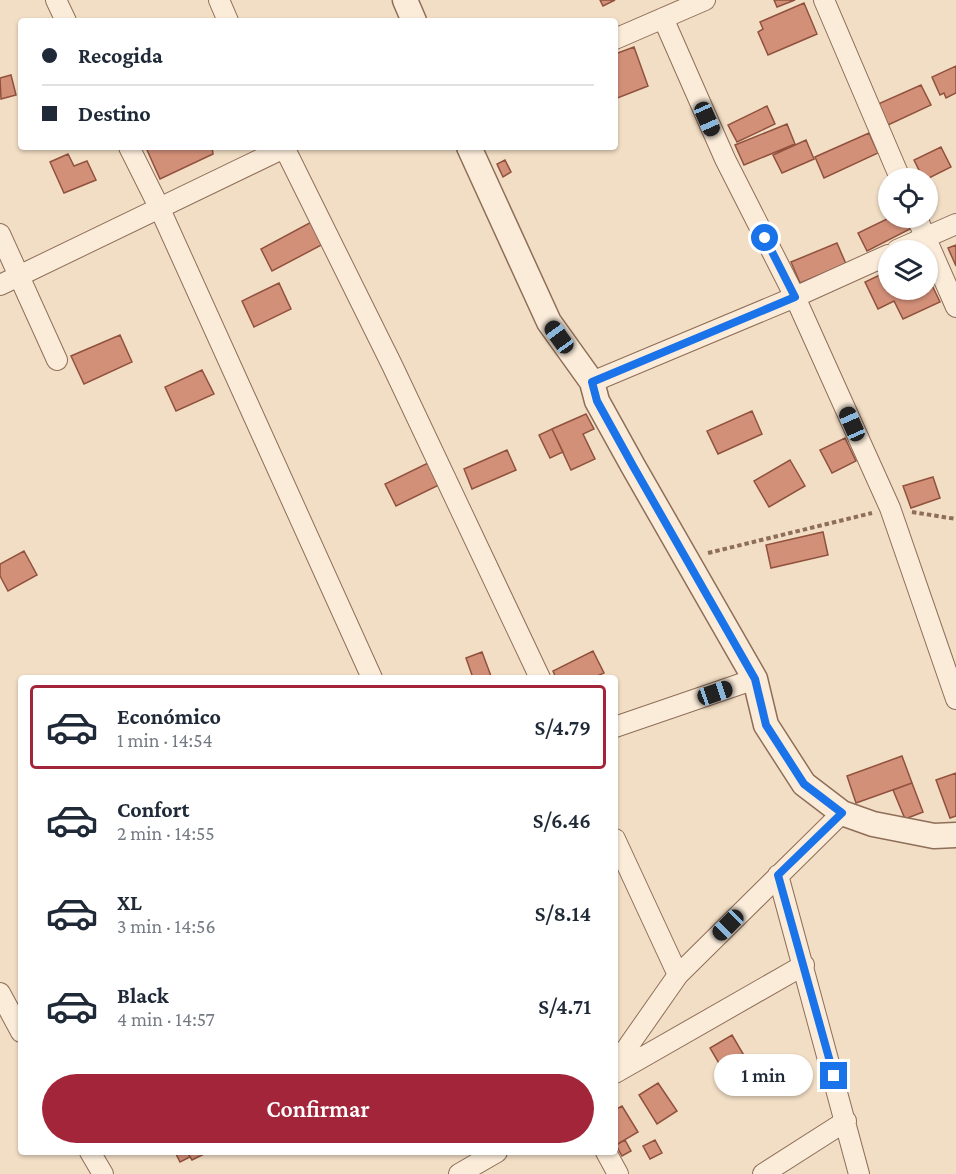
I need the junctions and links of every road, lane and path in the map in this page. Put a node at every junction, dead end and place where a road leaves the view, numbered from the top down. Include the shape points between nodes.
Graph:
1 (56, 0) edge
2 (219, 0) edge
3 (405, 0) edge
4 (705, 0) edge
5 (824, 0) edge
6 (65, 18) edge
7 (227, 18) edge
8 (413, 18) edge
9 (663, 18) junction
10 (618, 38) edge
11 (130, 150) edge
12 (279, 150) edge
13 (286, 150) edge
14 (470, 150) edge
15 (896, 168) edge
16 (159, 207) junction
17 (956, 224) edge
18 (922, 228) edge
19 (0, 234) edge
20 (926, 237) junction
21 (919, 240) edge
22 (878, 260) edge
23 (20, 277) junction
24 (0, 285) edge
25 (795, 297) junction
26 (956, 307) edge
27 (57, 360) dead end
28 (592, 382) junction
29 (890, 508) junction
30 (956, 519) edge
31 (687, 559) junction
32 (371, 675) edge
33 (539, 675) edge
34 (755, 679) junction
35 (956, 699) edge
36 (618, 727) edge
37 (842, 813) junction
38 (956, 835) edge
39 (618, 845) edge
40 (778, 875) junction
41 (804, 966) junction
42 (678, 975) junction
43 (0, 993) edge
44 (10, 1010) edge
45 (18, 1026) edge
46 (618, 1061) edge
47 (618, 1071) edge
48 (846, 1121) junction
49 (92, 1155) edge
50 (492, 1155) edge
51 (608, 1155) edge
52 (103, 1174) edge
53 (459, 1174) edge
54 (618, 1174) edge
55 (763, 1174) edge
56 (859, 1174) edge

1 - 6 street
2 - 7 street
3 - 8 street
4 - 9 street
5 - 15 street
9 - 10 street
9 - 25 street via 725,159
11 - 16 street
12 - 16 street
13 - 33 street
14 - 28 street via 549,322
16 - 23 street
16 - 32 street
17 - 20 street
18 - 20 street
19 - 23 street
20 - 21 street
20 - 26 street
22 - 25 street
23 - 24 street
23 - 27 street
25 - 28 street
25 - 29 street
28 - 31 street via 597,401
29 - 30 path
29 - 31 path
29 - 35 street
31 - 34 street
34 - 36 street
34 - 37 street via 766,725 804,784
37 - 38 street via 873,824 934,836
37 - 40 street
39 - 42 street
40 - 41 street
40 - 42 street
41 - 47 street
41 - 48 street
42 - 46 street
43 - 44 street
44 - 45 street
48 - 55 street
48 - 56 street
49 - 52 street
50 - 53 street
51 - 54 street

